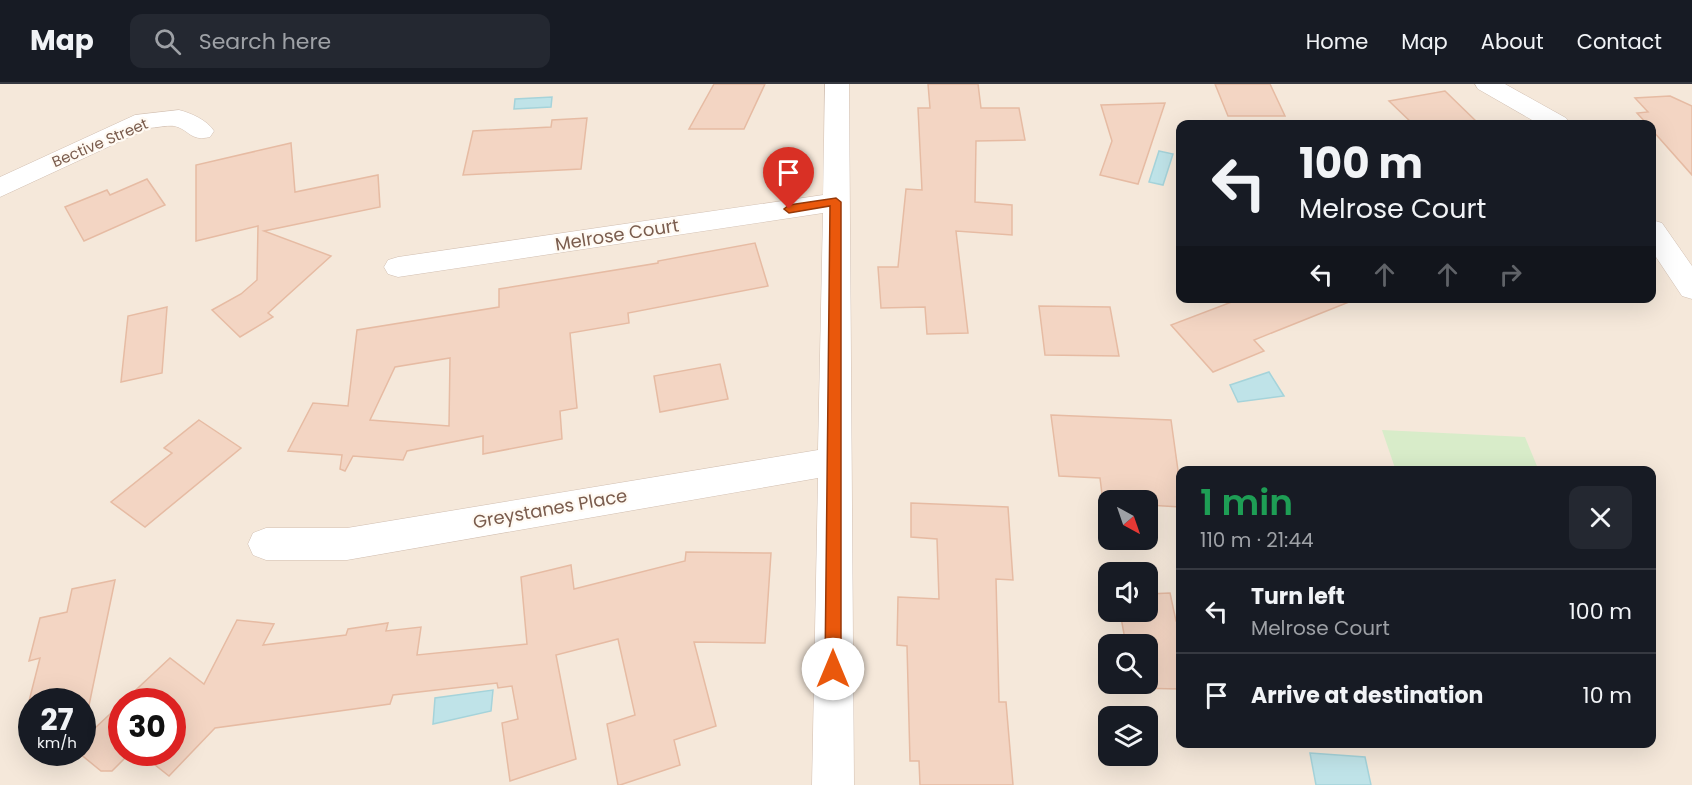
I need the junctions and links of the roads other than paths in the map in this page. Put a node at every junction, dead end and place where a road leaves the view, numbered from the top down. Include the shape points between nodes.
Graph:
1 (837, 84) edge
2 (1487, 84) edge
3 (1550, 120) edge
4 (201, 131) dead end
5 (0, 188) edge
6 (836, 202) junction
7 (1656, 236) edge
8 (398, 267) dead end
9 (1692, 288) edge
10 (834, 461) junction
11 (266, 544) dead end
12 (833, 785) edge

1 - 6 street
2 - 3 street
4 - 5 street, Bective Street via 179,118 144,121
6 - 8 street, Melrose Court
6 - 10 street
7 - 9 street
10 - 11 street, Greystanes Place via 347,544
10 - 12 street

